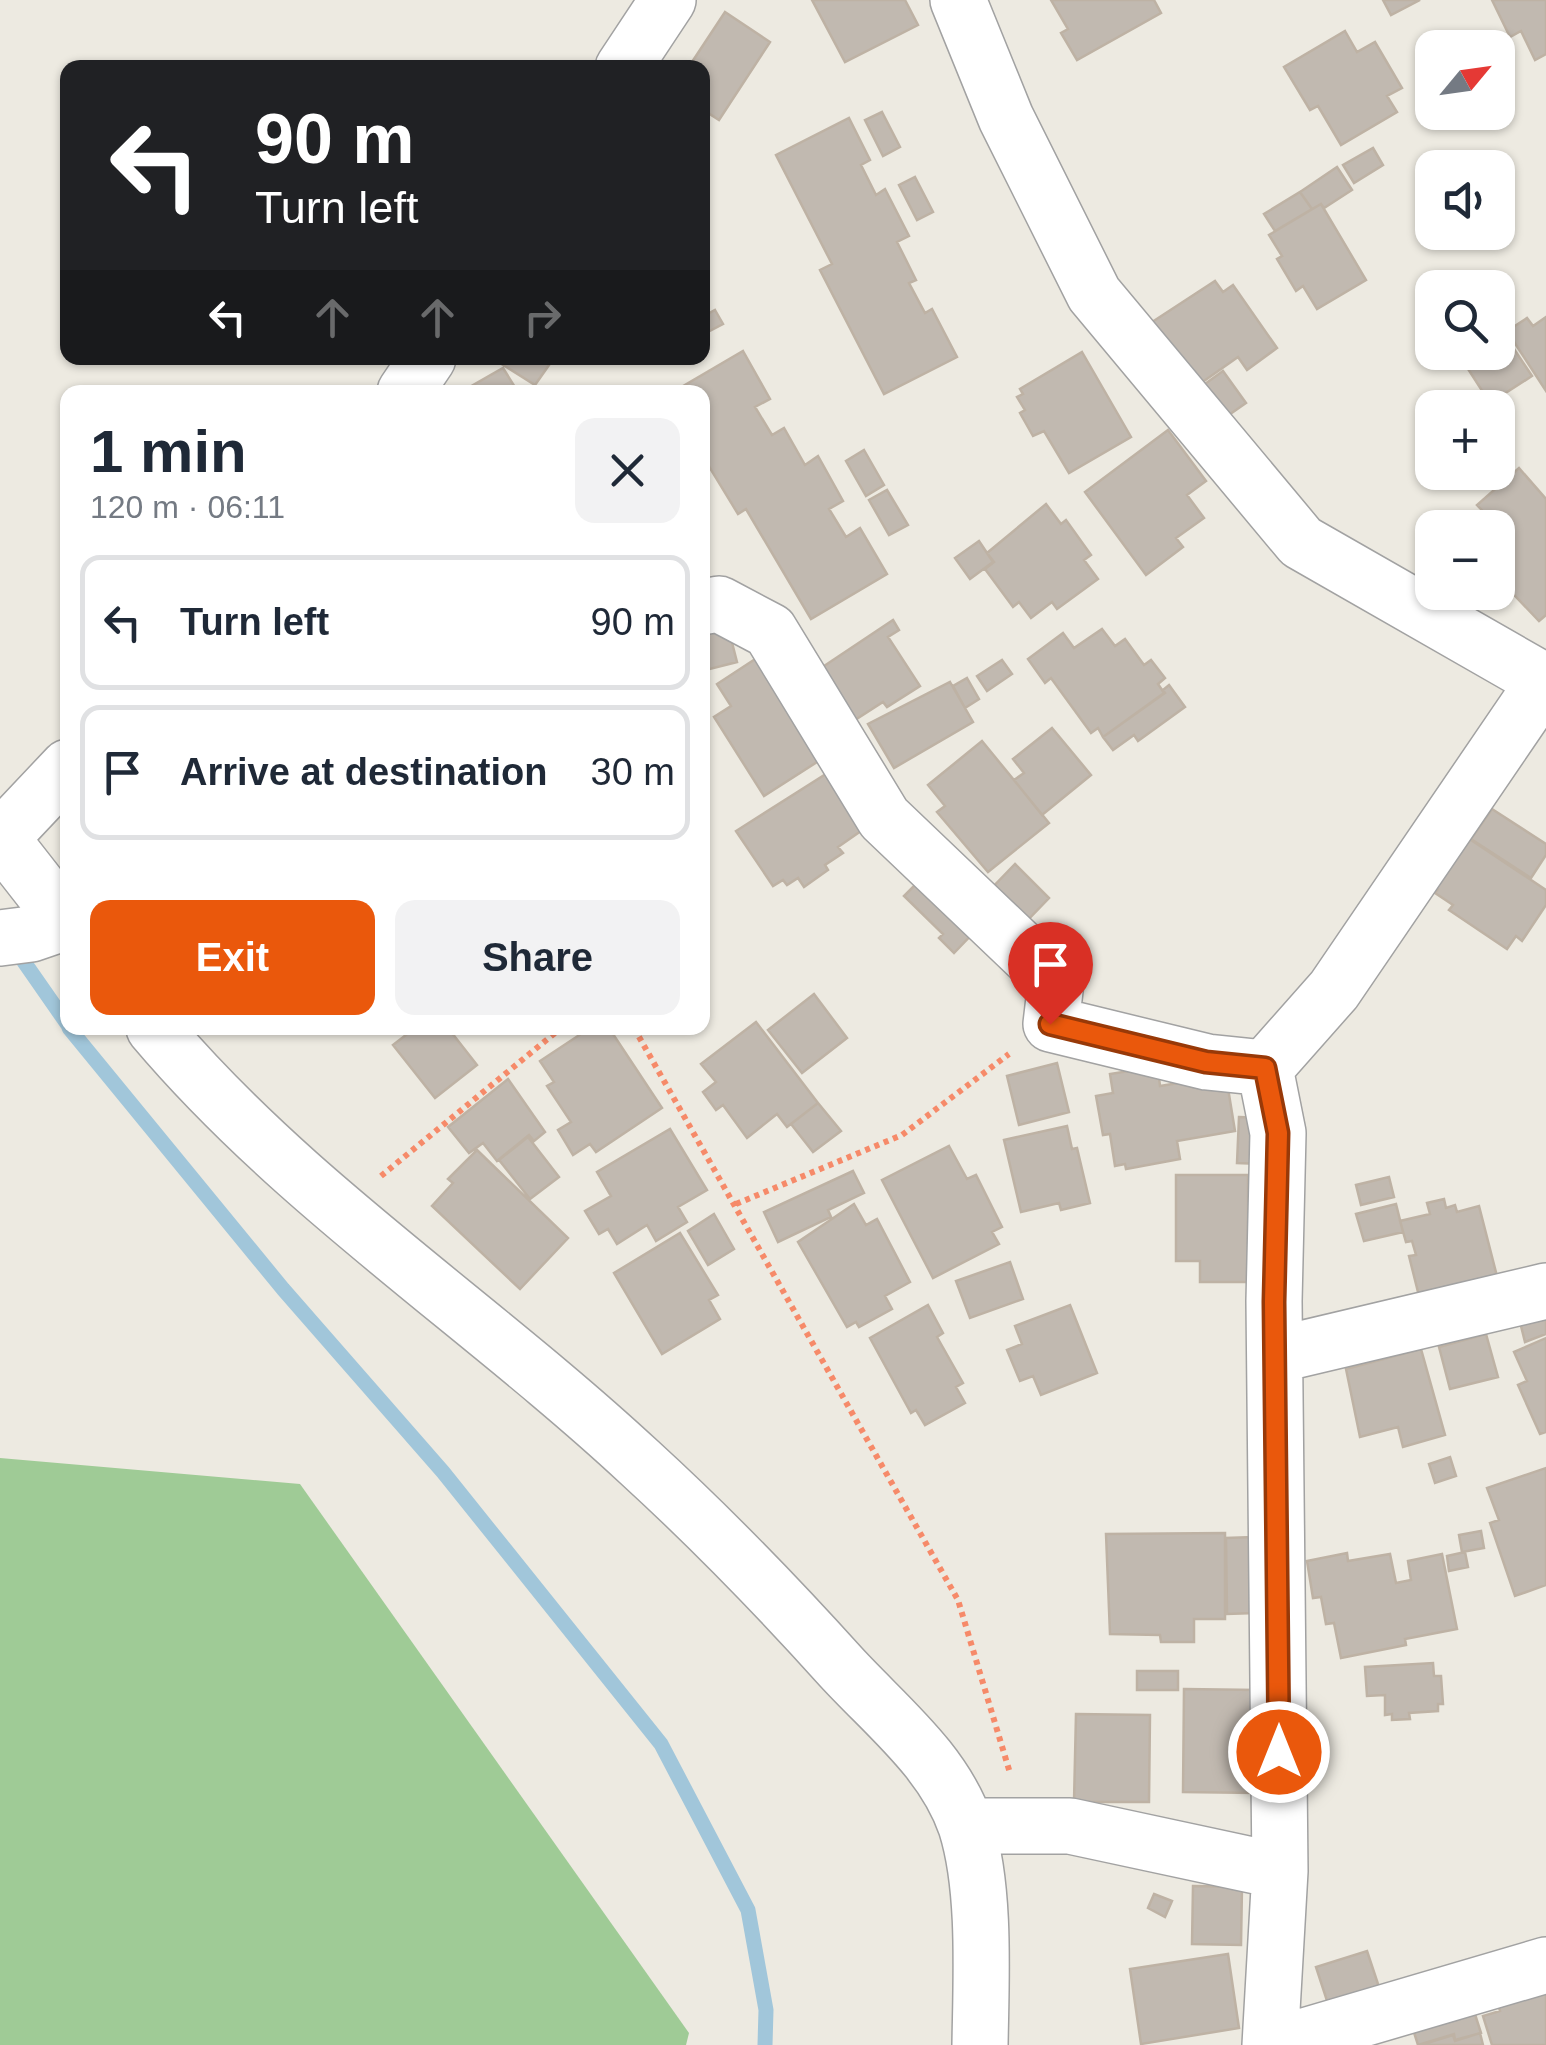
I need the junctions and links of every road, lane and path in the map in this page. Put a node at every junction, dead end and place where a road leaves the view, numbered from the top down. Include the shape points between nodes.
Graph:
1 (668, 0) edge
2 (958, 0) edge
3 (628, 60) edge
4 (710, 606) edge
5 (1545, 680) edge
6 (60, 775) edge
7 (0, 837) edge
8 (41, 929) edge
9 (1050, 1024) junction
10 (160, 1035) edge
11 (552, 1035) edge
12 (638, 1035) edge
13 (1265, 1068) junction
14 (736, 1204) junction
15 (344, 1212) junction
16 (1546, 1291) edge
17 (1276, 1355) junction
18 (966, 1826) junction
19 (1280, 1871) junction
20 (1546, 1964) edge
21 (980, 2045) edge
22 (1272, 2045) edge

1 - 3 street
2 - 5 street via 1006,118 1094,294 1301,542
4 - 9 street via 770,631 884,818 1056,982
5 - 13 street via 1334,990
6 - 7 street
7 - 8 street
9 - 13 street via 1206,1062
9 - 14 path via 902,1135
10 - 15 street
11 - 15 path via 401,1155
12 - 14 path
13 - 17 street via 1278,1133
14 - 18 path via 958,1600 1012,1778
15 - 18 street via 639,1461 936,1765
16 - 17 street
17 - 19 street
18 - 19 street via 1070,1826
18 - 21 street via 978,1891
19 - 22 street
20 - 22 street

